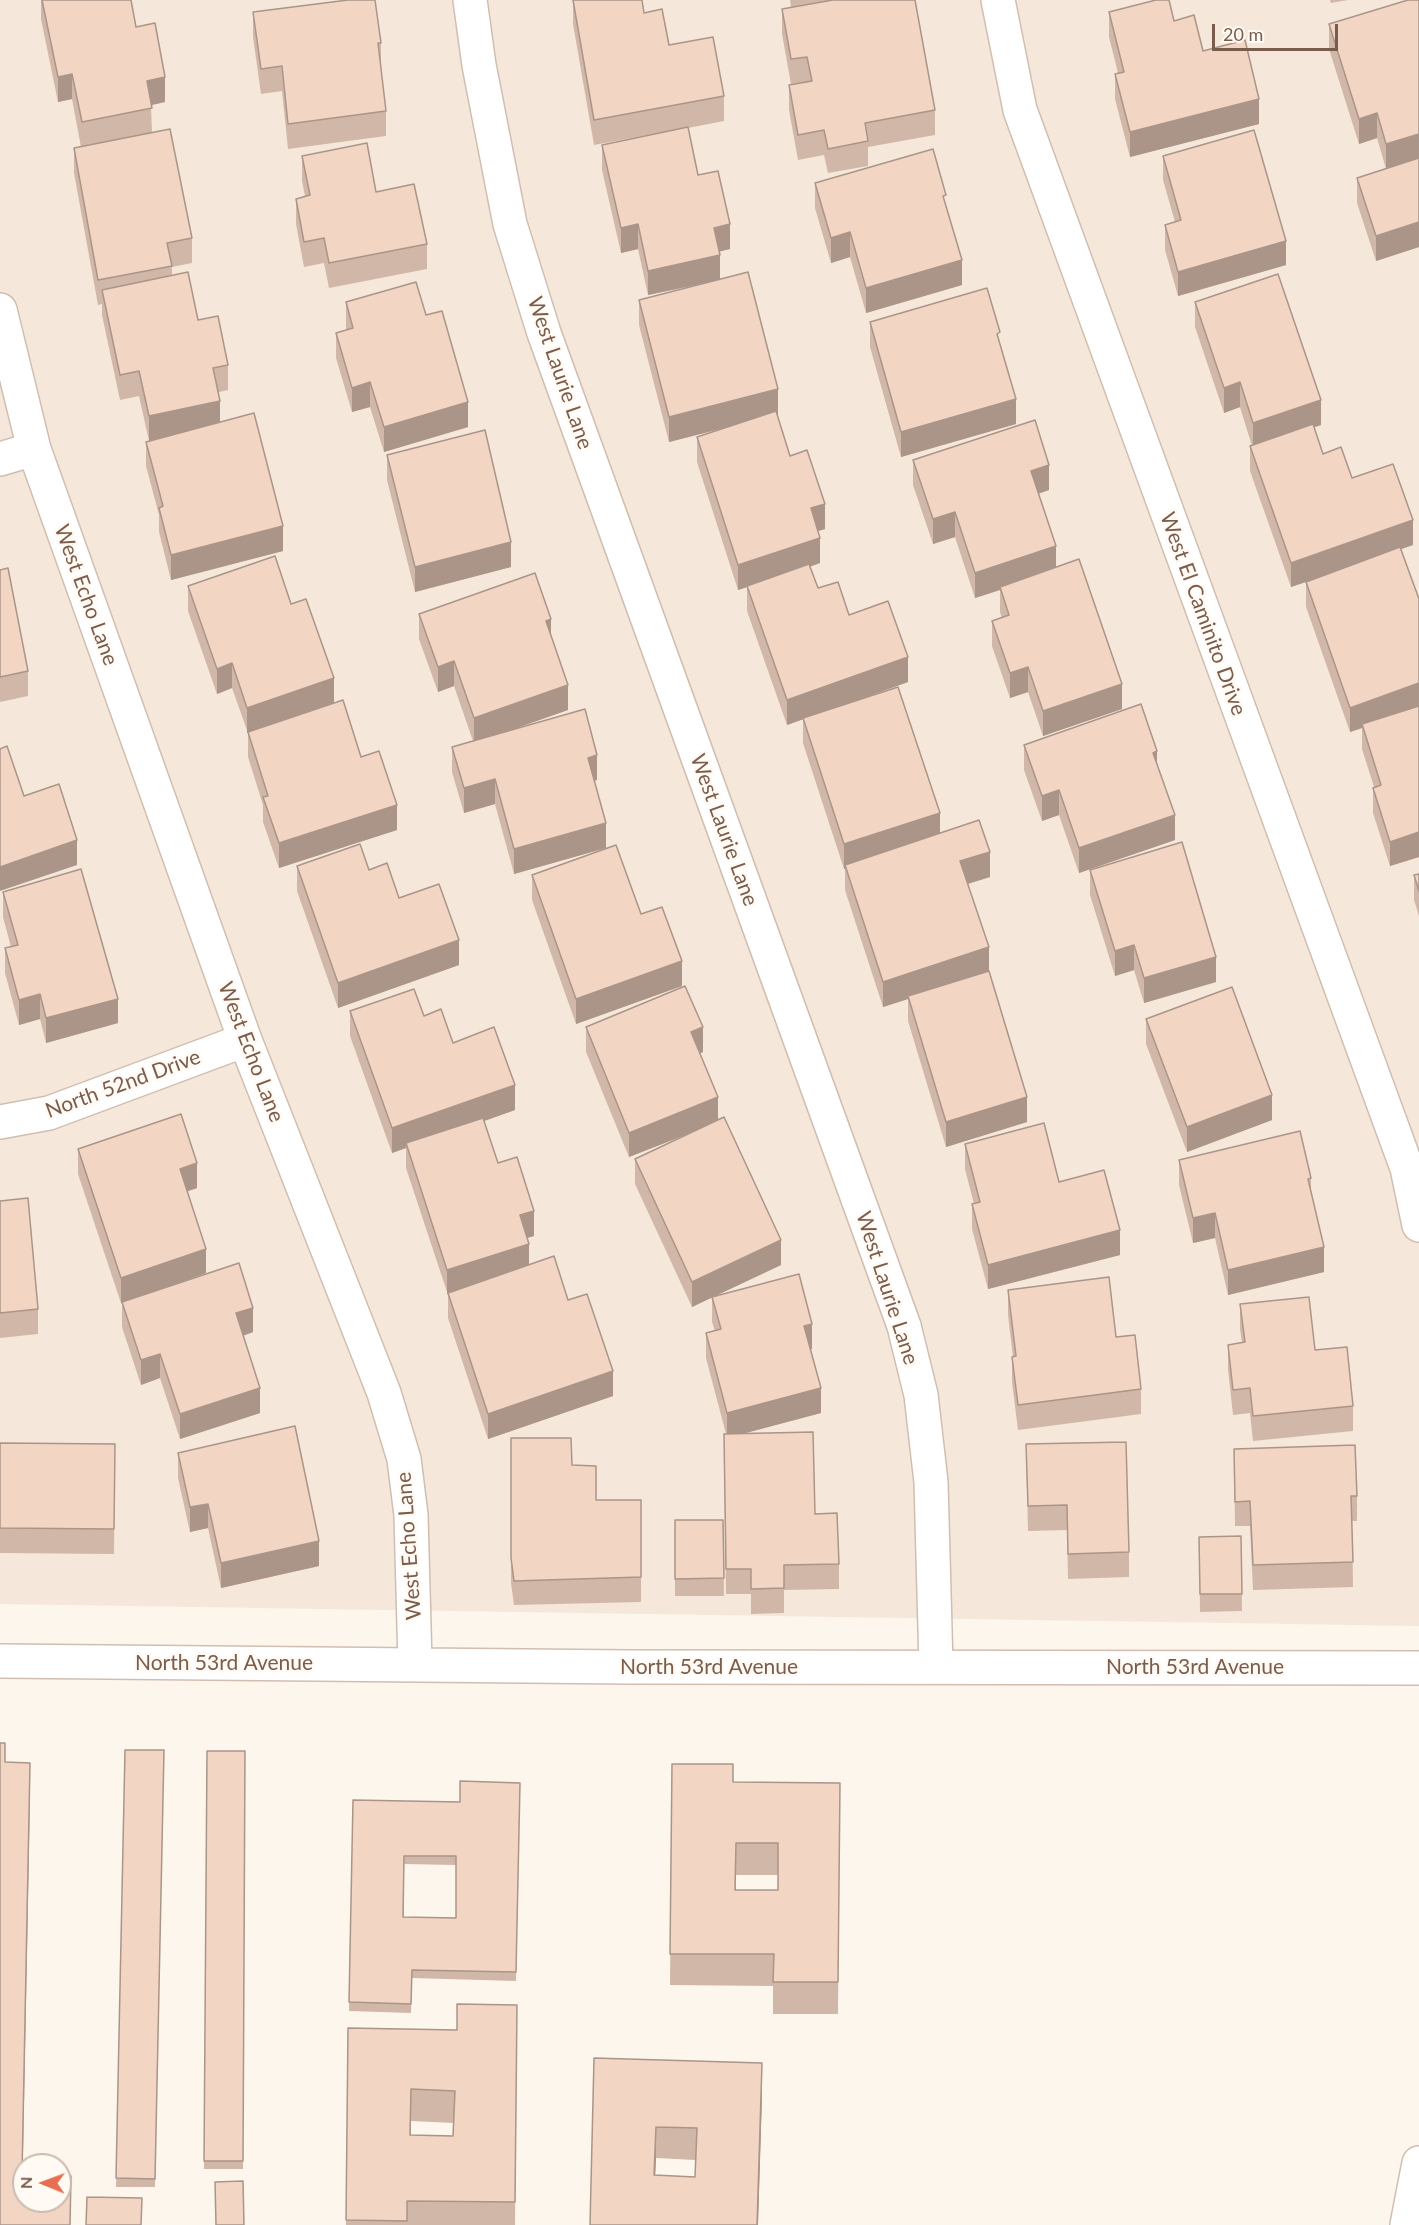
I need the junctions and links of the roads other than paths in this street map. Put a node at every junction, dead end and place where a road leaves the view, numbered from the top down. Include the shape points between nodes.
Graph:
1 (470, 0) edge
2 (998, 0) edge
3 (0, 310) edge
4 (34, 449) junction
5 (0, 459) edge
6 (245, 1040) junction
7 (0, 1122) edge
8 (1419, 1225) edge
9 (0, 1661) edge
10 (415, 1664) junction
11 (936, 1666) junction
12 (1419, 1668) edge
13 (1419, 2163) edge
14 (1407, 2225) edge

1 - 11 street, West Laurie Lane via 510,224 544,333 904,1326 921,1395 931,1482
2 - 8 street, West El Caminito Drive via 1020,110 1407,1168
3 - 4 street, West Echo Lane
4 - 5 street
4 - 6 street, West Echo Lane
6 - 7 street, North 52nd Drive via 49,1113
6 - 10 street, West Echo Lane via 384,1394 404,1459 411,1515
9 - 10 street, North 53rd Avenue
10 - 11 street, North 53rd Avenue
11 - 12 street, North 53rd Avenue
13 - 14 street

